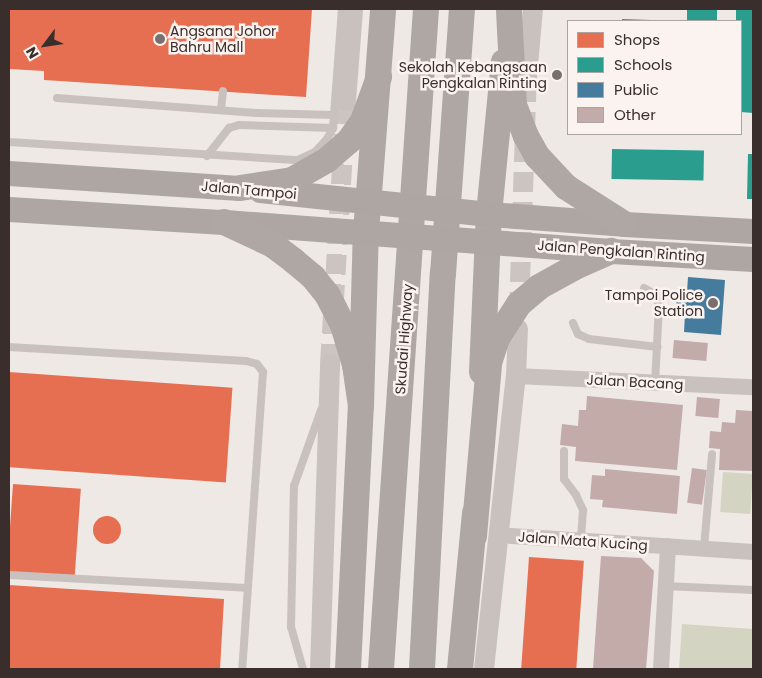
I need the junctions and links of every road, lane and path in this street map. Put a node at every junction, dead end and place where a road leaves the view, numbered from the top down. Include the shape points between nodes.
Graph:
1 (342, 9) edge
2 (353, 9) edge
3 (383, 9) edge
4 (426, 9) edge
5 (462, 9) edge
6 (517, 9) edge
7 (379, 77) junction
8 (527, 77) tunnel mouth
9 (223, 91) dead end
10 (57, 98) dead end
11 (340, 108) junction
12 (221, 110) junction
13 (333, 128) junction
14 (9, 142) edge
15 (207, 156) junction
16 (9, 174) edge
17 (231, 188) junction
18 (368, 200) junction
19 (9, 209) edge
20 (489, 214) junction
21 (219, 221) junction
22 (624, 224) junction
23 (753, 231) edge
24 (366, 232) junction
25 (488, 242) junction
26 (620, 252) junction
27 (753, 259) edge
28 (644, 288) dead end
29 (573, 323) dead end
30 (518, 329) tunnel mouth
31 (9, 347) edge
32 (658, 347) junction
33 (330, 364) tunnel mouth
34 (516, 376) junction
35 (655, 383) junction
36 (330, 386) junction
37 (753, 387) edge
38 (361, 406) junction
39 (564, 451) dead end
40 (712, 454) dead end
41 (486, 536) junction
42 (581, 540) junction
43 (668, 546) junction
44 (704, 548) junction
45 (753, 552) edge
46 (9, 574) edge
47 (665, 586) junction
48 (247, 588) junction
49 (753, 590) edge
50 (462, 659) edge
51 (242, 669) edge
52 (303, 669) edge
53 (320, 669) edge
54 (348, 669) edge
55 (381, 669) edge
56 (422, 669) edge
57 (484, 669) edge
58 (661, 669) edge

1 - 11 lane
2 - 11 street
3 - 7 highway
4 - 55 highway, Skudai Highway
5 - 56 highway via 443,274
6 - 8 street
6 - 20 highway, bridge
6 - 22 highway, bridge via 514,105 526,136 537,156 566,187
7 - 17 highway, bridge via 363,121 349,141 328,160 292,180
7 - 18 highway, bridge
9 - 12 lane
10 - 12 lane
11 - 12 lane
11 - 13 lane
13 - 15 lane via 239,125 229,128
13 - 15 lane via 315,152 298,160
14 - 15 lane
16 - 17 main road, Jalan Tampoi
17 - 18 main road, Jalan Tampoi, bridge
18 - 20 main road, Jalan Tampoi, bridge
18 - 24 highway
19 - 21 main road
20 - 22 main road, Jalan Pengkalan Rinting, bridge
20 - 25 highway
21 - 24 main road, bridge
21 - 38 highway, bridge via 273,245 312,276 327,294 348,341
22 - 23 main road, Jalan Pengkalan Rinting
24 - 25 main road, bridge
24 - 38 highway, bridge
25 - 26 main road, Jalan Pengkalan Rinting, bridge
25 - 41 highway, bridge
26 - 27 main road, Jalan Pengkalan Rinting
26 - 41 highway, bridge via 573,268 539,287 519,304 497,338 489,363
28 - 32 lane via 655,294 659,304
29 - 32 lane via 578,334 588,339
30 - 34 street
31 - 48 lane via 257,364 263,372
32 - 35 lane
33 - 36 street
34 - 35 street, Jalan Bacang
34 - 41 street
35 - 37 street, Jalan Bacang
36 - 52 lane via 294,486 291,627
36 - 53 street
38 - 54 highway
39 - 42 lane via 564,479 583,510
40 - 44 lane
41 - 42 street, Jalan Mata Kucing
41 - 50 highway
41 - 57 street
42 - 43 street, Jalan Mata Kucing
43 - 44 street, Jalan Mata Kucing
43 - 47 street, Jalan Mata Kucing
44 - 45 street, Jalan Mata Kucing
46 - 48 lane
47 - 49 lane
47 - 58 street, Jalan Mata Kucing
48 - 51 lane

